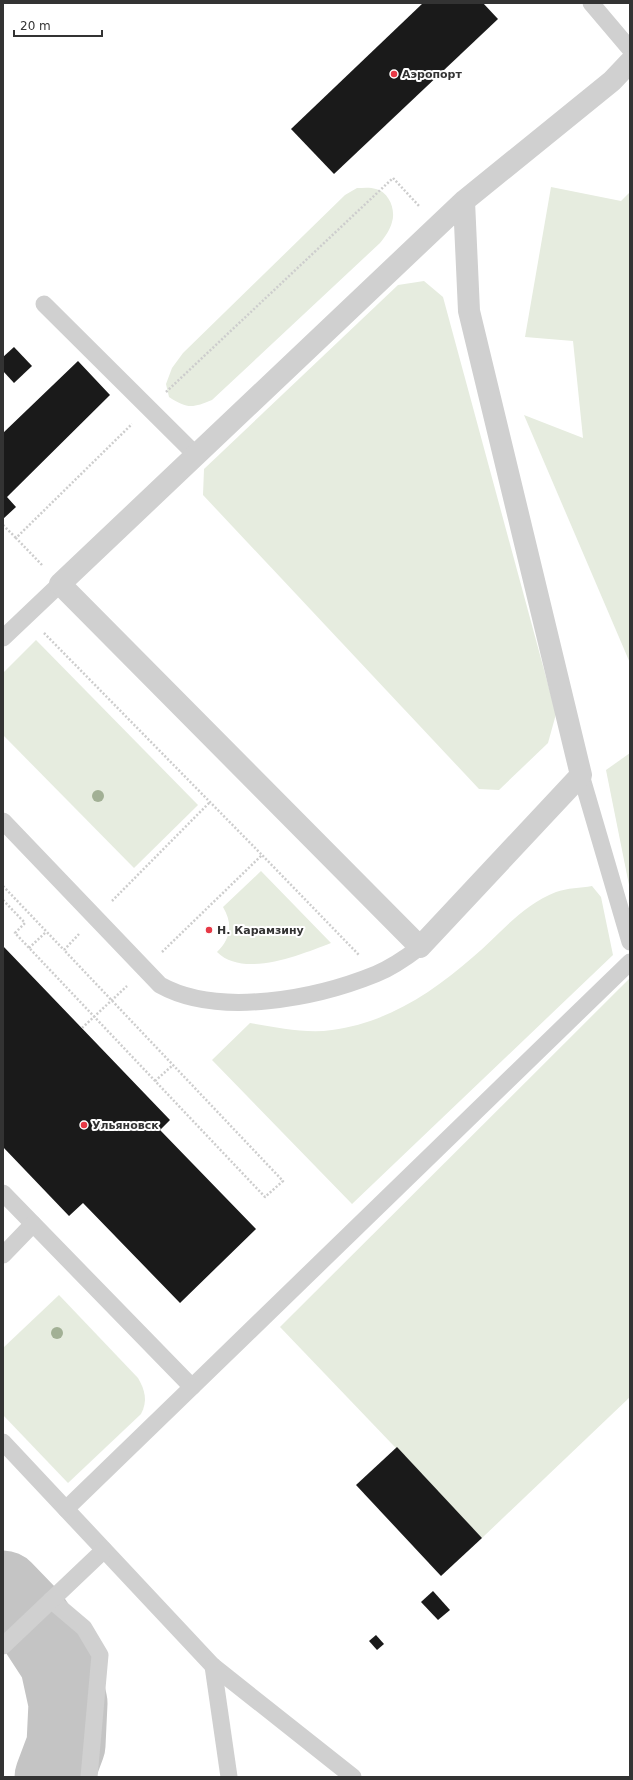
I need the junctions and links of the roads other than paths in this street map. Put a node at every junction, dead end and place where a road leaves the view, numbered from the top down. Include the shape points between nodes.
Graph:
1 (591, 3) edge
2 (630, 49) edge
3 (630, 62) edge
4 (464, 201) junction
5 (44, 304) dead end
6 (196, 455) junction
7 (60, 584) junction
8 (3, 638) edge
9 (581, 775) junction
10 (3, 821) edge
11 (630, 942) edge
12 (420, 947) junction
13 (630, 962) edge
14 (3, 1193) edge
15 (33, 1224) junction
16 (3, 1255) edge
17 (192, 1386) junction
18 (3, 1442) edge
19 (66, 1509) junction
20 (104, 1550) junction
21 (51, 1600) junction
22 (3, 1646) edge
23 (213, 1666) junction
24 (90, 1777) edge
25 (229, 1777) edge
26 (353, 1777) edge

1 - 2 lane
3 - 4 street via 612,81
4 - 6 street
4 - 9 street via 469,311
5 - 6 lane
6 - 7 street
7 - 8 lane
7 - 12 street
9 - 11 lane
9 - 12 street
10 - 12 lane via 160,985 170,990 221,1002 268,1000 307,994 377,973
13 - 17 lane
14 - 15 lane
15 - 16 lane
15 - 17 lane
17 - 19 lane
18 - 19 lane
19 - 20 lane
20 - 21 lane
20 - 23 lane
21 - 22 lane
21 - 24 lane via 84,1628 100,1655
23 - 25 lane
23 - 26 lane

